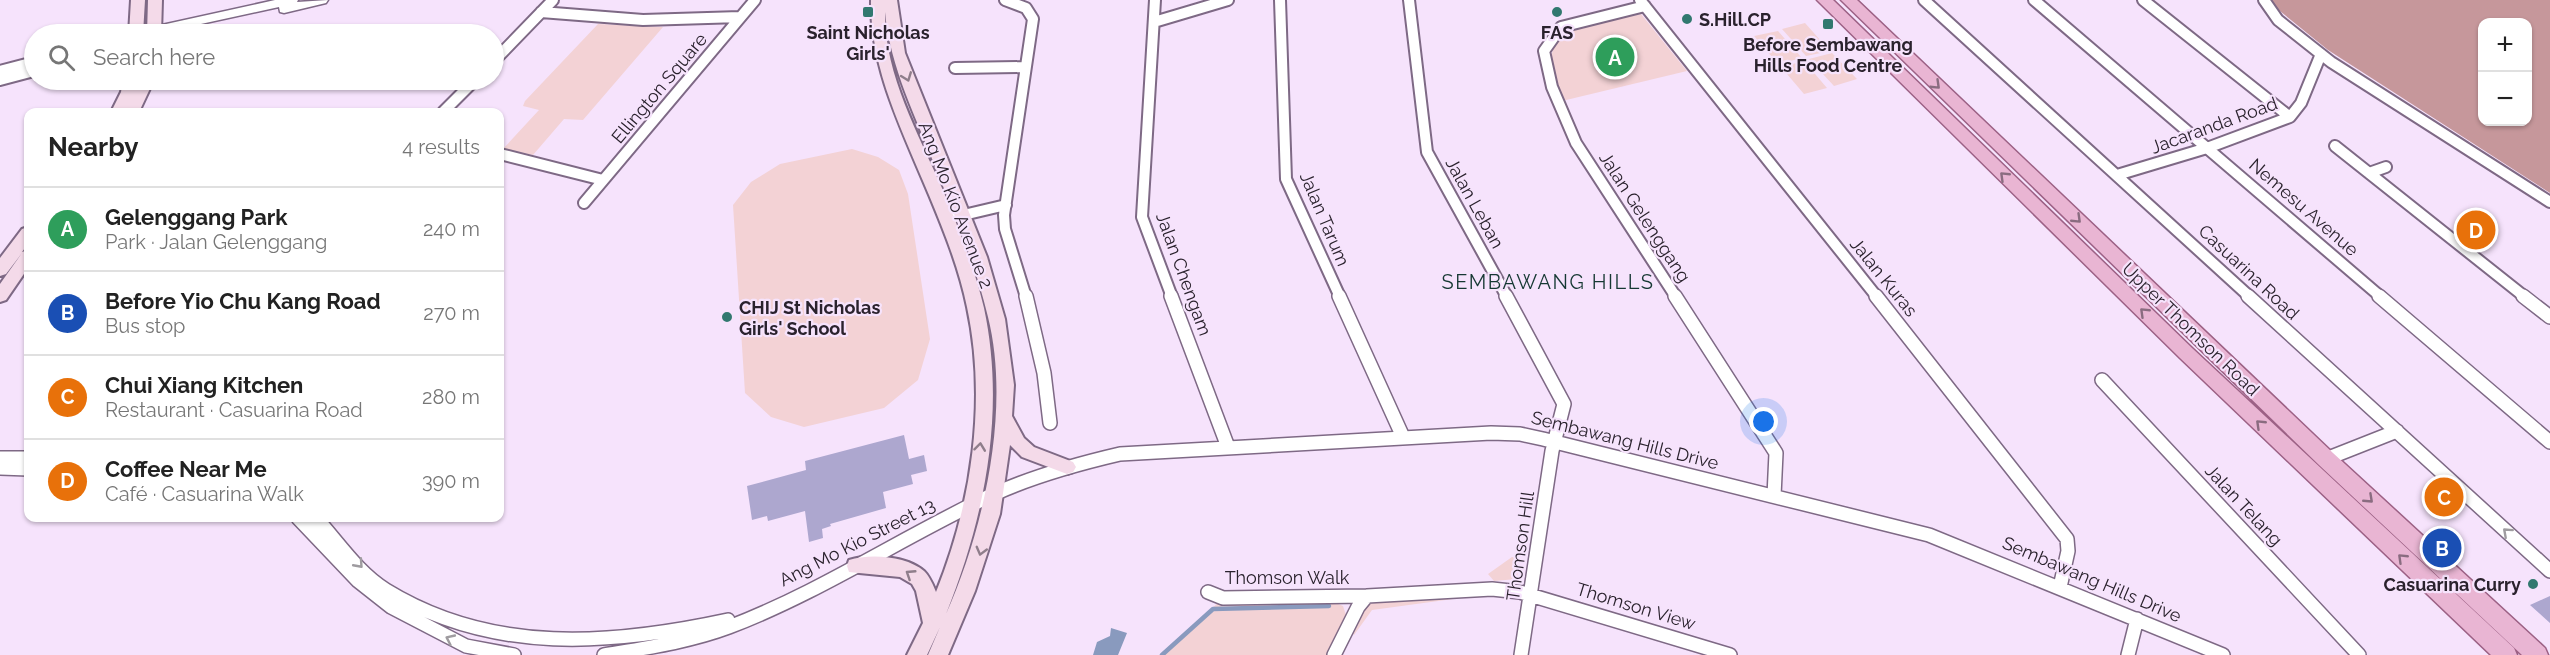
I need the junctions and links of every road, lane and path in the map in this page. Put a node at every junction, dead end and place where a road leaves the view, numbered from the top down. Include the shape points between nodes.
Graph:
1 (138, 0) edge
2 (155, 0) edge
3 (292, 0) edge
4 (322, 0) edge
5 (553, 0) edge
6 (755, 0) edge
7 (878, 0) edge
8 (890, 0) edge
9 (1005, 0) edge
10 (1155, 0) edge
11 (1228, 0) edge
12 (1280, 0) edge
13 (1409, 0) edge
14 (1824, 0) edge
15 (1848, 0) edge
16 (1924, 0) edge
17 (2034, 0) edge
18 (2143, 0) edge
19 (2264, 0) edge
20 (1643, 3) edge
21 (541, 12) junction
22 (740, 17) junction
23 (1154, 22) junction
24 (138, 24) edge
25 (154, 24) edge
26 (192, 24) edge
27 (222, 24) edge
28 (504, 51) edge
29 (2321, 54) junction
30 (24, 65) edge
31 (1025, 67) junction
32 (955, 68) dead end
33 (0, 71) edge
34 (24, 74) edge
35 (0, 80) edge
36 (128, 90) edge
37 (142, 90) edge
38 (465, 90) edge
39 (120, 108) edge
40 (134, 108) edge
41 (447, 108) edge
42 (2290, 117) junction
43 (2335, 146) dead end
44 (2207, 147) junction
45 (504, 155) edge
46 (2386, 167) dead end
47 (2369, 173) junction
48 (2117, 175) junction
49 (603, 180) junction
50 (2550, 202) edge
51 (584, 203) dead end
52 (1006, 205) junction
53 (955, 217) junction
54 (24, 238) edge
55 (24, 262) edge
56 (0, 270) edge
57 (0, 296) edge
58 (2550, 317) edge
59 (2207, 344) junction
60 (2186, 353) junction
61 (2102, 380) dead end
62 (1004, 418) junction
63 (1050, 423) dead end
64 (2397, 431) junction
65 (1403, 437) junction
66 (1554, 442) junction
67 (2550, 442) edge
68 (1227, 447) junction
69 (0, 458) edge
70 (24, 458) edge
71 (2326, 459) junction
72 (1067, 467) junction
73 (0, 468) edge
74 (24, 469) edge
75 (995, 494) junction
76 (1774, 496) junction
77 (971, 505) junction
78 (302, 522) edge
79 (320, 522) edge
80 (856, 566) junction
81 (2550, 571) edge
82 (2060, 587) junction
83 (1208, 592) dead end
84 (1531, 594) junction
85 (1367, 596) junction
86 (2137, 619) junction
87 (735, 622) junction
88 (932, 623) junction
89 (2497, 651) edge
90 (514, 655) edge
91 (604, 655) edge
92 (916, 655) edge
93 (938, 655) edge
94 (1334, 655) edge
95 (1521, 655) edge
96 (1730, 655) edge
97 (2128, 655) edge
98 (2223, 655) edge
99 (2359, 655) edge
100 (2537, 655) edge

1 - 24 main road
2 - 25 main road
3 - 26 street
4 - 27 street
5 - 21 street
6 - 22 street, Ellington Square
7 - 53 main road, Ang Mo Kio Avenue 2 via 883,56 918,149
8 -> 53 main road, Ang Mo Kio Avenue 2 via 898,53
9 - 31 street via 1023,5 1033,18
10 - 23 street, Jalan Chengam
11 - 23 street
12 - 65 street, Jalan Tarum via 1286,179
13 - 66 street, Jalan Leban via 1427,152 1562,397 1564,404
60 -> 14 main road, Upper Thomson Road
15 -> 59 main road, Upper Thomson Road
16 - 48 street, Casuarina Road
17 - 44 street, Nemesu Avenue
18 - 42 street
19 - 29 street via 2278,20
20 - 76 street, Jalan Gelenggang via 1561,27 1544,51 1545,63 1576,143 1776,453
20 - 82 street, Jalan Kuras via 2055,521 2067,539 2068,551
21 - 22 street, Ellington Square via 643,20
21 - 28 street
22 - 49 street, Ellington Square
23 - 68 street, Jalan Chengam via 1142,217
29 - 42 street, Jacaranda Road via 2301,103
29 - 50 street
30 - 33 street
31 - 32 street
31 - 52 street
34 - 35 street
36 - 39 main road
37 - 40 main road
38 - 41 street
42 - 44 street, Jacaranda Road
43 - 47 street
44 - 48 street, Jacaranda Road
44 - 67 street, Nemesu Avenue
45 - 49 street
46 - 47 street
47 - 58 street
48 - 64 street, Casuarina Road
49 - 51 street, Ellington Square
52 - 53 street
52 - 63 street via 1005,229 1034,323
53 - 62 main road, Ang Mo Kio Avenue 2 via 979,257 997,319 1005,385
77 -> 53 main road, Ang Mo Kio Avenue 2 via 986,393 976,309
54 - 56 main road
55 - 57 main road
59 - 60 main road via 2184,338 2181,341
59 - 71 main road, Upper Thomson Road
89 -> 60 main road, Upper Thomson Road
61 - 99 street, Jalan Telang
62 - 72 main road via 1018,443 1029,452
62 - 75 main road, Ang Mo Kio Avenue 2
64 - 71 street
81 -> 64 street, Casuarina Road
65 - 66 street, Sembawang Hills Drive via 1491,433 1520,434
65 - 68 street, Sembawang Hills Drive
66 - 76 street, Sembawang Hills Drive
66 - 84 street, Thomson Hill
68 - 72 street, Sembawang Hills Drive via 1120,454
69 - 70 street
71 -> 100 main road, Upper Thomson Road
72 - 75 street, Sembawang Hills Drive
73 - 74 street
75 - 77 street, Ang Mo Kio Street 13
75 -> 93 main road, Ang Mo Kio Avenue 2 via 977,564
76 - 82 street, Sembawang Hills Drive via 1929,535
77 - 80 street, Ang Mo Kio Street 13
77 - 88 main road, Ang Mo Kio Avenue 2 via 958,556
90 -> 78 street via 466,646 391,607 358,581
79 -> 87 street, Ang Mo Kio Street 13 via 385,589 474,636 533,647 596,646 729,619
80 - 87 street, Ang Mo Kio Street 13
88 -> 80 main road via 925,586 908,570
82 - 86 street, Sembawang Hills Drive
83 - 85 street, Thomson Walk via 1223,598
84 - 85 street, Thomson Walk via 1492,589
84 - 95 street, Thomson Hill
84 - 96 street, Thomson View
85 - 94 street, Thomson Walk
86 - 97 street
86 - 98 street, Sembawang Hills Drive
87 - 91 street, Ang Mo Kio Street 13 via 673,643
88 - 92 main road, Ang Mo Kio Avenue 2

